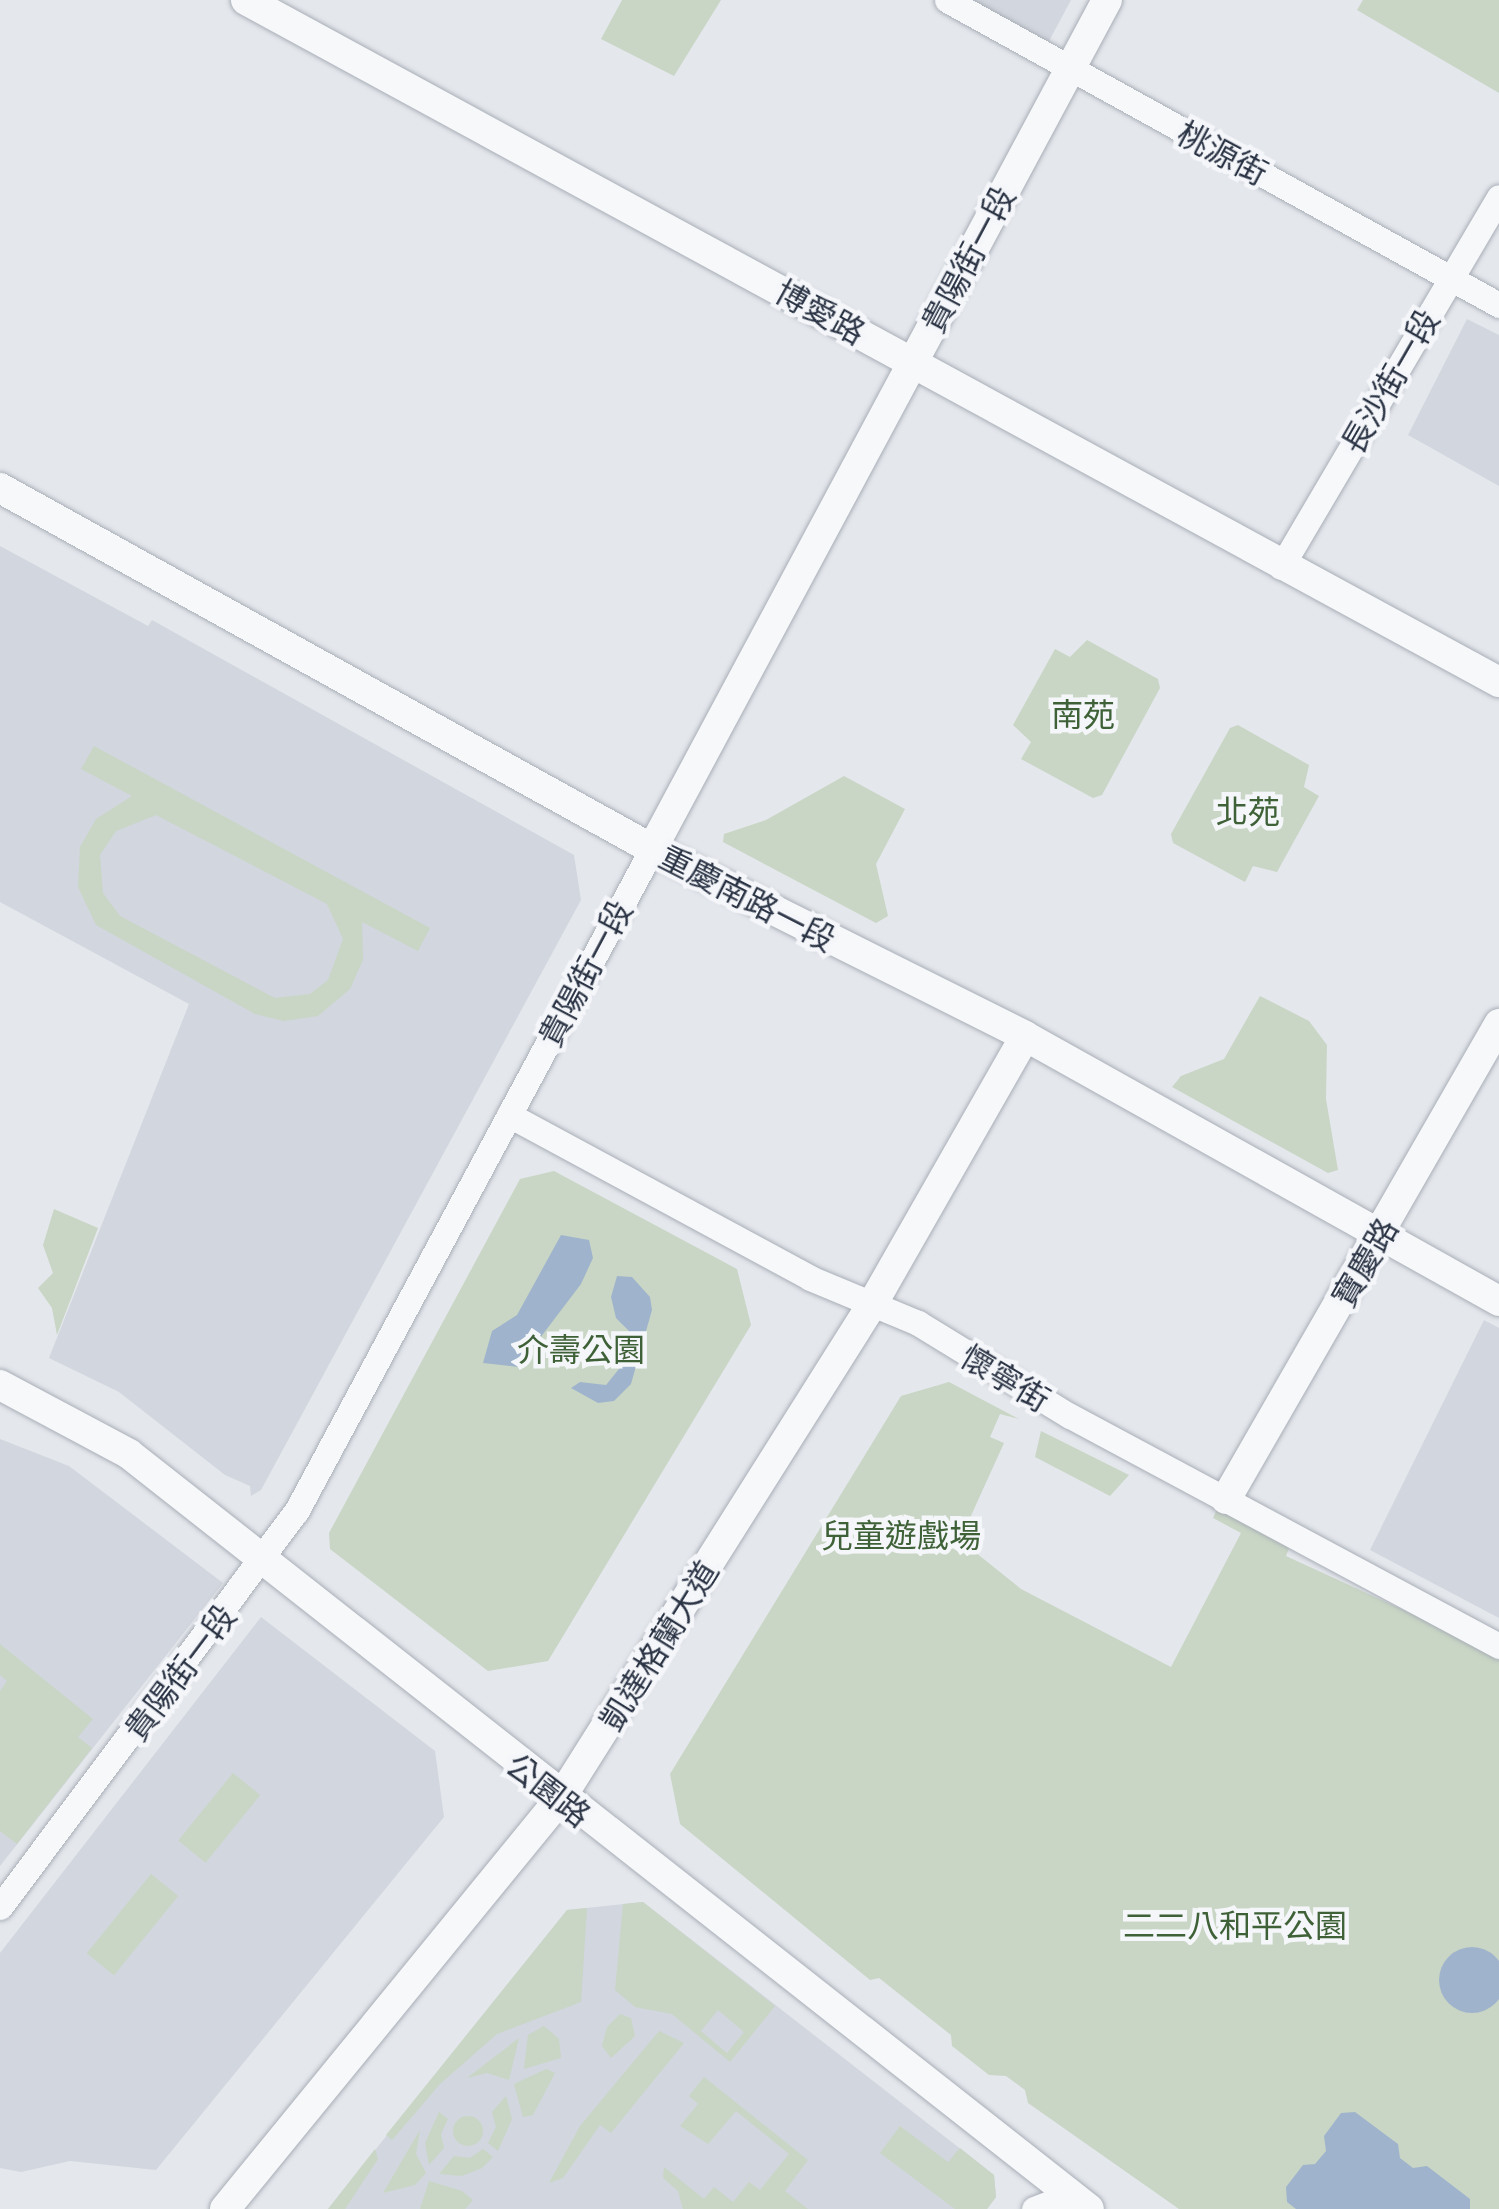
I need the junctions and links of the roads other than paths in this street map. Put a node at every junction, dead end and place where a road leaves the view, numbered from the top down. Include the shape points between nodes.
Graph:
1 (246, 0) edge
2 (946, 0) edge
3 (1107, 0) edge
4 (1068, 71) junction
5 (1499, 197) edge
6 (1450, 278) junction
7 (1499, 305) edge
8 (914, 362) junction
9 (0, 488) edge
10 (1280, 567) junction
11 (1499, 682) edge
12 (652, 849) junction
13 (1499, 1024) edge
14 (1025, 1036) junction
15 (509, 1114) junction
16 (1379, 1235) junction
17 (1499, 1301) edge
18 (873, 1303) junction
19 (0, 1385) edge
20 (1226, 1499) junction
21 (264, 1560) junction
22 (1499, 1646) edge
23 (560, 1799) junction
24 (0, 1907) edge
25 (1080, 2202) edge
26 (225, 2209) edge
27 (1034, 2209) edge

1 - 8 street, 博愛路
2 - 4 street, 桃源街
3 - 4 street, 貴陽街一段
4 - 6 street, 桃源街
4 - 8 street, 貴陽街一段
5 - 6 street, 長沙街一段
6 - 7 street, 桃源街
6 - 10 street, 長沙街一段
8 - 10 street, 博愛路
8 - 12 street, 貴陽街一段
9 - 12 street, 重慶南路一段
10 - 11 street, 博愛路
12 - 14 street, 重慶南路一段
12 - 15 street, 貴陽街一段
13 - 16 street, 寶慶路
14 - 16 street, 重慶南路一段
14 - 18 street, 凱達格蘭大道
15 - 18 street, 懷寧街 via 810,1278
15 - 21 street, 貴陽街一段
16 - 17 street, 重慶南路一段
16 - 20 street, 寶慶路
18 - 20 street, 懷寧街
18 - 23 street, 凱達格蘭大道
19 - 21 street, 公園路 via 101,1435
20 - 22 street, 懷寧街
21 - 23 street, 公園路
21 - 24 street, 貴陽街一段
23 - 25 street, 公園路
23 - 26 street, 凱達格蘭大道
25 - 27 street

